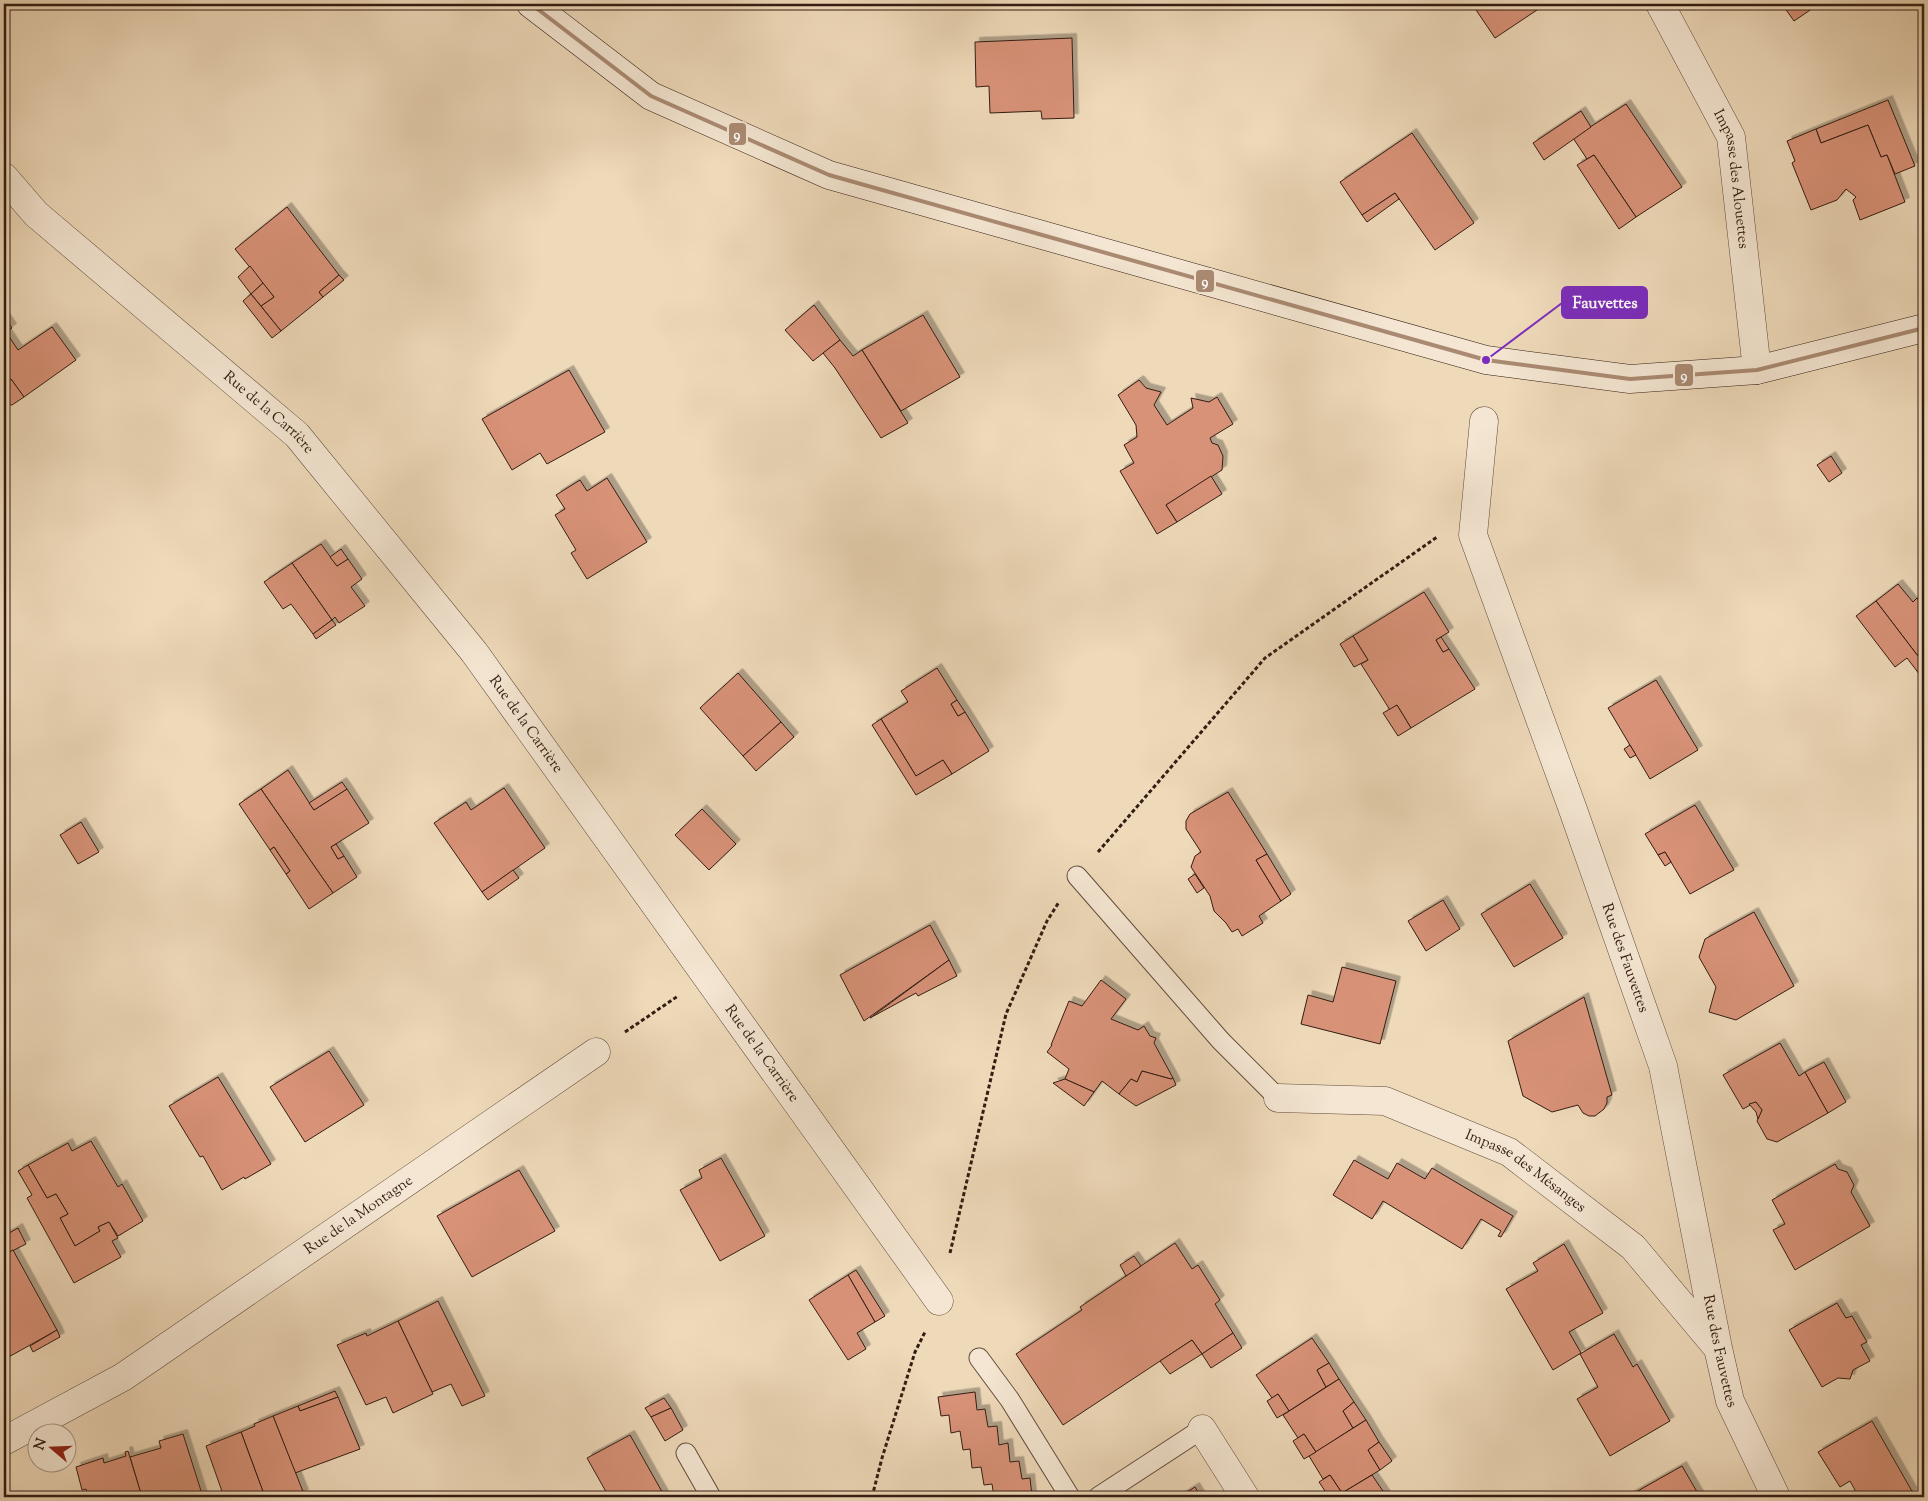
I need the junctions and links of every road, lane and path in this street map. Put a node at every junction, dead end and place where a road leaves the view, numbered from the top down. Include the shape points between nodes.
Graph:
1 (531, 4) edge
2 (1660, 4) edge
3 (4, 177) edge
4 (1924, 328) edge
5 (1757, 370) junction
6 (1484, 420) dead end
7 (1475, 518) junction
8 (1076, 876) junction
9 (706, 977) junction
10 (596, 1052) joint
11 (1278, 1098) joint
12 (939, 1302) junction
13 (1718, 1348) junction
14 (979, 1358) dead end
15 (1202, 1429) joint
16 (4, 1441) edge
17 (686, 1453) dead end
18 (711, 1497) edge
19 (872, 1497) edge
20 (1070, 1497) edge
21 (1098, 1497) edge
22 (1245, 1497) edge
23 (1776, 1497) edge

1 - 5 street via 651,96 829,175 1486,360 1630,379
2 - 5 street, Impasse des Alouettes via 1731,137
3 - 9 street, Rue de la Carrière via 36,214 297,435 474,652
4 - 5 street
6 - 7 street, Rue des Fauvettes
7 - 8 path via 1451,527 1265,658
7 - 13 street, Rue des Fauvettes via 1473,535 1664,1066
8 - 11 lane via 1221,1041
8 - 12 path via 1047,921 1006,1014
9 - 10 path
9 - 12 street, Rue de la Carrière
10 - 16 street, Rue de la Montagne via 123,1377
11 - 13 street, Impasse des Mésanges via 1384,1101 1509,1152 1634,1246
12 - 19 path via 915,1352
13 - 23 street, Rue des Fauvettes via 1730,1401
14 - 20 lane via 1010,1400
15 - 21 lane
15 - 22 street
17 - 18 lane

